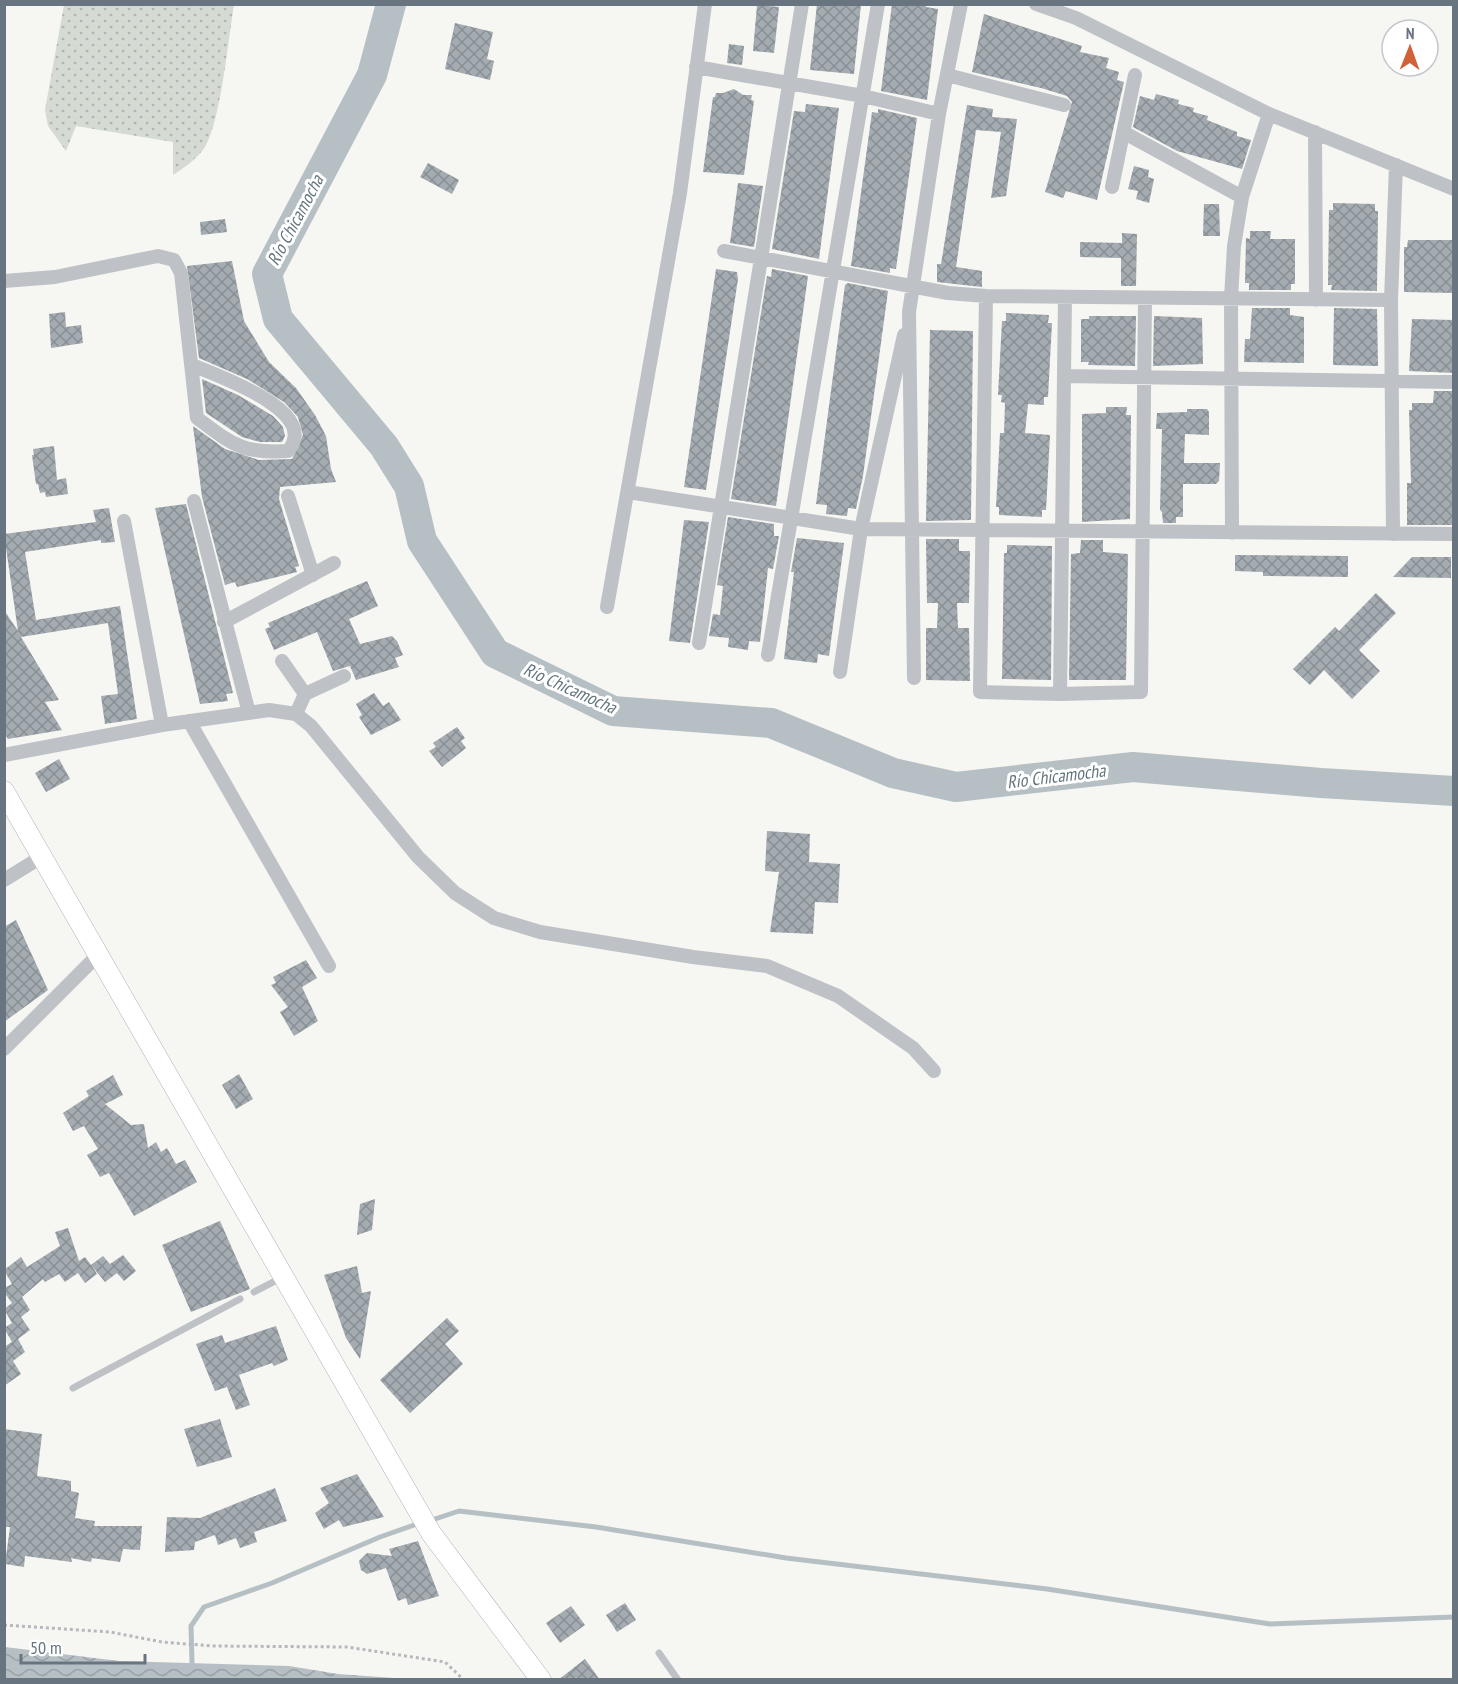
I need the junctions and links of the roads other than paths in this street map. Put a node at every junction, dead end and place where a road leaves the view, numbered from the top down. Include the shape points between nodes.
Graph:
1 (705, 4) edge
2 (802, 4) edge
3 (879, 4) edge
4 (961, 4) edge
5 (1036, 4) edge
6 (696, 67) junction
7 (947, 75) junction
8 (1134, 75) dead end
9 (789, 83) junction
10 (863, 96) junction
11 (1064, 105) dead end
12 (939, 114) junction
13 (1269, 114) junction
14 (1123, 132) junction
15 (1315, 132) junction
16 (1396, 165) junction
17 (1113, 187) dead end
18 (1454, 189) edge
19 (1242, 197) junction
20 (724, 251) dead end
21 (761, 258) junction
22 (833, 272) junction
23 (4, 281) edge
24 (911, 286) junction
25 (986, 296) junction
26 (1065, 297) junction
27 (1145, 298) junction
28 (1232, 298) junction
29 (1316, 300) junction
30 (1391, 300) junction
31 (909, 312) junction
32 (192, 365) junction
33 (1064, 375) junction
34 (1144, 377) junction
35 (1232, 378) junction
36 (1392, 381) junction
37 (1454, 382) edge
38 (628, 492) junction
39 (288, 496) dead end
40 (194, 501) dead end
41 (721, 507) junction
42 (791, 518) junction
43 (124, 521) dead end
44 (861, 529) junction
45 (912, 529) junction
46 (982, 530) junction
47 (1062, 531) junction
48 (1143, 532) junction
49 (1232, 533) junction
50 (1393, 534) junction
51 (1454, 534) edge
52 (334, 563) dead end
53 (313, 574) junction
54 (607, 607) dead end
55 (224, 622) junction
56 (699, 643) dead end
57 (768, 655) dead end
58 (282, 661) dead end
59 (840, 672) dead end
60 (344, 676) dead end
61 (914, 678) dead end
62 (305, 694) junction
63 (1060, 694) junction
64 (249, 713) junction
65 (296, 714) junction
66 (189, 722) junction
67 (162, 725) junction
68 (4, 755) edge
69 (4, 791) edge
70 (43, 856) junction
71 (4, 880) edge
72 (100, 953) junction
73 (330, 966) dead end
74 (4, 1049) edge
75 (934, 1071) dead end
76 (285, 1276) junction
77 (254, 1292) dead end
78 (240, 1299) dead end
79 (73, 1388) dead end
80 (659, 1653) dead end
81 (541, 1680) edge
82 (678, 1680) edge

1 - 6 street
2 - 9 street
3 - 10 street
4 - 7 street
5 - 13 street via 1085,22
6 - 9 street
6 - 38 street via 680,193
7 - 11 street
7 - 12 street
8 - 14 street
9 - 10 street
9 - 21 street
10 - 12 street
10 - 22 street
12 - 24 street
13 - 15 street
13 - 19 street
14 - 17 street
14 - 19 street
15 - 16 street
15 - 29 street
16 - 18 street
16 - 30 street
19 - 28 street via 1234,246
20 - 21 street
21 - 22 street
21 - 41 street
22 - 24 street
22 - 42 street
23 - 32 street via 55,277 158,256 174,260 181,273
24 - 25 street
24 - 31 street
25 - 26 street
25 - 46 street
26 - 27 street
26 - 33 street
27 - 28 street
27 - 34 street
28 - 29 street
28 - 35 street
29 - 30 street
30 - 36 street
31 - 44 street
31 - 45 street
32 - 32 street via 197,418 231,444 250,451 288,451 293,446 290,421 278,405
33 - 34 street
33 - 47 street
34 - 35 street
34 - 48 street
35 - 36 street
35 - 49 street
36 - 37 street
36 - 50 street
38 - 41 street
38 - 54 street
39 - 53 street
40 - 55 street
41 - 42 street
41 - 56 street
42 - 44 street
42 - 57 street
43 - 67 street
44 - 45 street
44 - 59 street
45 - 46 street
45 - 61 street
46 - 47 street
46 - 63 street via 980,692
47 - 48 street
47 - 63 street
48 - 49 street
48 - 63 street via 1140,692
49 - 50 street
50 - 51 street
52 - 53 street
53 - 55 street
55 - 64 street
58 - 62 street
60 - 62 street
62 - 65 street
64 - 65 street via 269,710
64 - 66 street
65 - 75 street via 311,726 418,857 455,893 487,914 540,932 767,966 838,996 913,1048
66 - 67 street
66 - 73 street
67 - 68 street
69 - 70 main road
70 - 71 street
70 - 72 main road
72 - 74 street
72 - 76 main road
76 - 77 lane
76 - 81 main road via 431,1533
78 - 79 lane
80 - 82 lane

